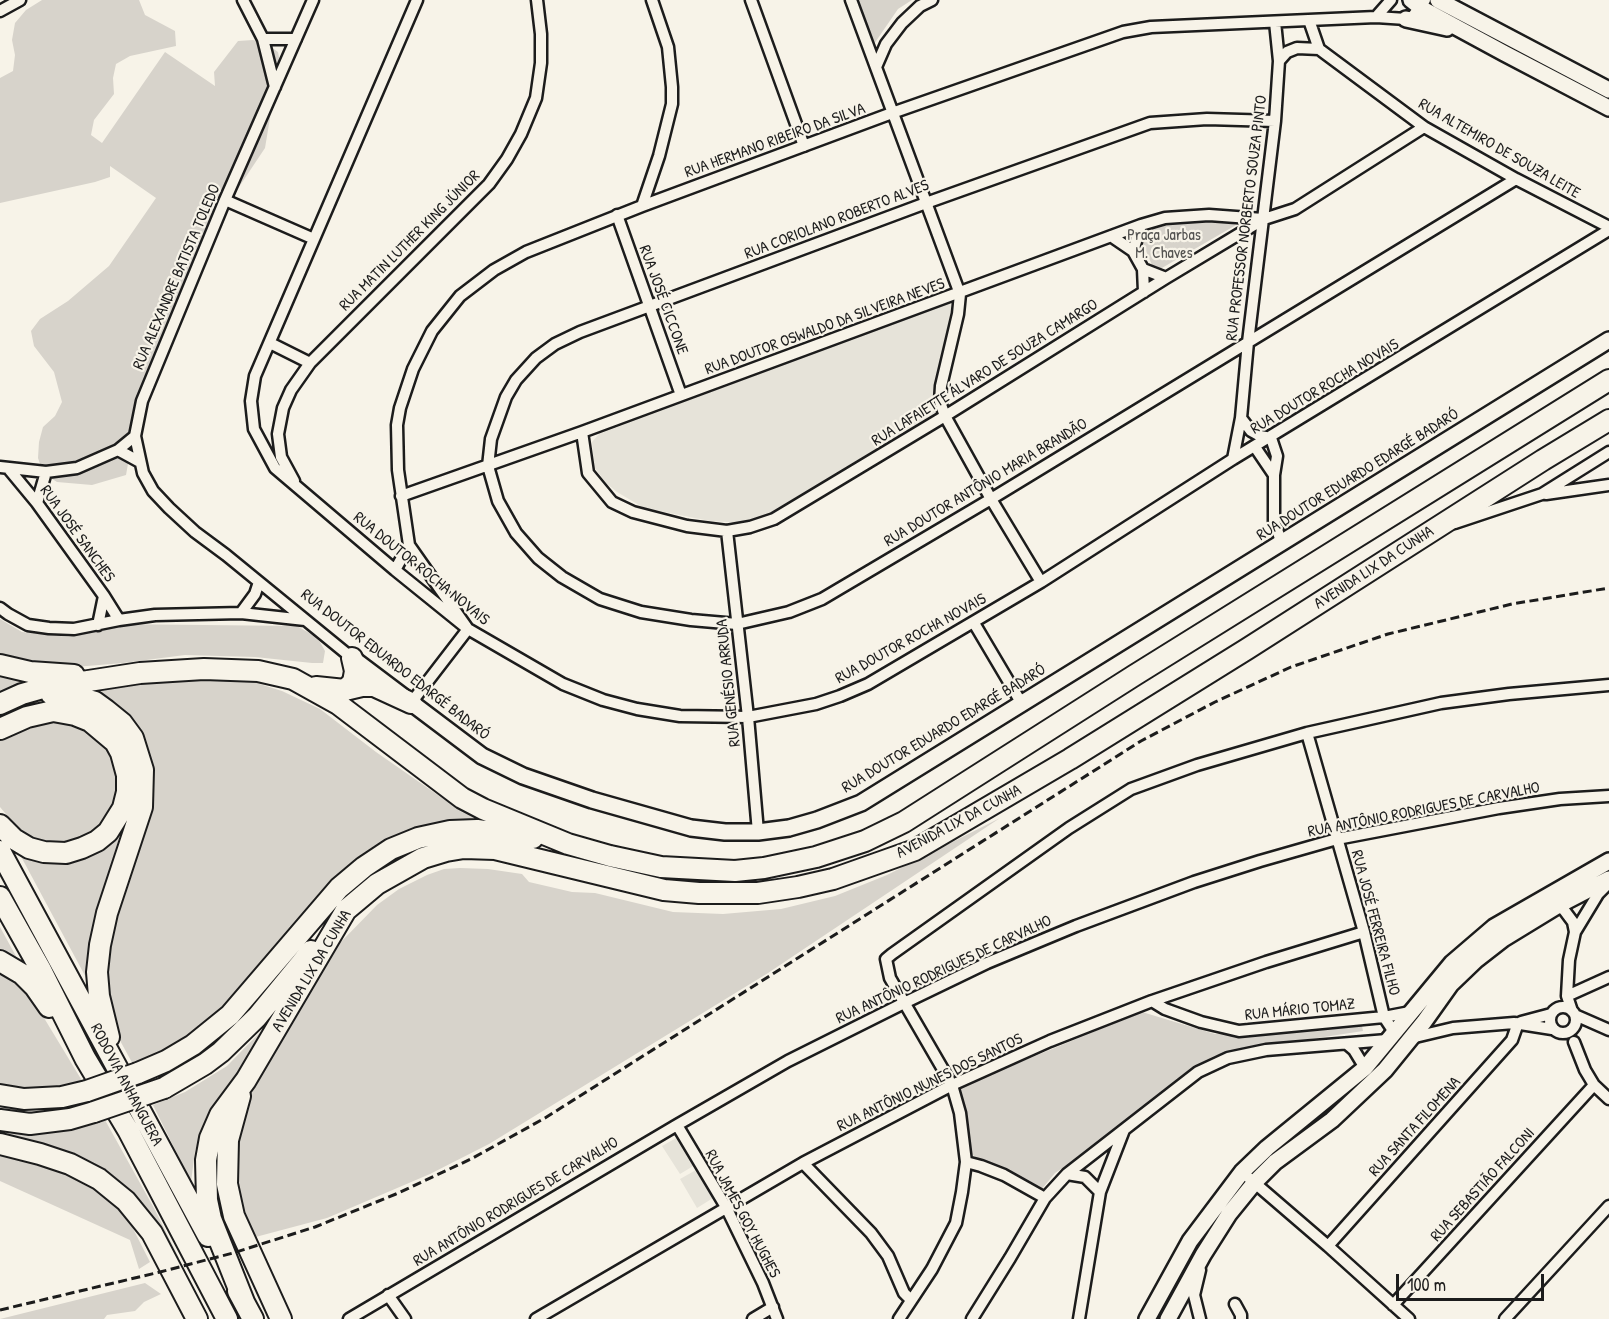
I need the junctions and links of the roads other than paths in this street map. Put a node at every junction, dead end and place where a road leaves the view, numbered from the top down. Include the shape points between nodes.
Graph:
1 (20, 0) edge
2 (243, 0) edge
3 (313, 0) edge
4 (417, 0) edge
5 (537, 0) edge
6 (652, 0) edge
7 (752, 0) edge
8 (851, 0) edge
9 (932, 0) edge
10 (1391, 0) edge
11 (1438, 0) edge
12 (1419, 3) edge
13 (0, 11) edge
14 (1376, 17) junction
15 (1406, 19) junction
16 (1309, 20) junction
17 (1275, 22) junction
18 (1465, 32) junction
19 (263, 39) junction
20 (296, 39) junction
21 (1507, 46) junction
22 (1319, 49) junction
23 (1279, 61) junction
24 (876, 67) junction
25 (275, 87) junction
26 (1609, 90) edge
27 (1609, 108) edge
28 (892, 113) junction
29 (1275, 121) junction
30 (1424, 127) junction
31 (804, 146) junction
32 (1516, 179) junction
33 (225, 201) junction
34 (926, 203) junction
35 (642, 206) junction
36 (617, 215) junction
37 (1264, 219) junction
38 (1141, 225) junction
39 (1609, 228) edge
40 (1111, 236) junction
41 (314, 239) junction
42 (1132, 251) junction
43 (1143, 269) junction
44 (1166, 278) junction
45 (1144, 292) junction
46 (960, 294) junction
47 (649, 307) junction
48 (1609, 340) edge
49 (1248, 342) junction
50 (270, 343) junction
51 (310, 363) junction
52 (1609, 380) edge
53 (681, 395) junction
54 (945, 416) junction
55 (1240, 418) junction
56 (1609, 420) edge
57 (582, 432) junction
58 (135, 436) junction
59 (1271, 438) junction
60 (1255, 447) junction
61 (118, 450) junction
62 (1609, 452) edge
63 (1233, 459) junction
64 (140, 462) junction
65 (488, 466) junction
66 (4, 467) edge
67 (46, 472) junction
68 (1274, 475) junction
69 (1609, 485) edge
70 (297, 487) junction
71 (1542, 494) junction
72 (401, 496) junction
73 (991, 500) junction
74 (37, 503) junction
75 (1432, 530) junction
76 (727, 531) junction
77 (1282, 544) junction
78 (410, 545) junction
79 (395, 570) junction
80 (259, 582) junction
81 (1041, 582) junction
82 (104, 596) junction
83 (0, 608) edge
84 (241, 613) junction
85 (119, 620) junction
86 (307, 620) junction
87 (974, 623) junction
88 (737, 624) junction
89 (98, 625) junction
90 (468, 629) junction
91 (352, 658) junction
92 (0, 665) edge
93 (140, 673) junction
94 (1609, 685) edge
95 (305, 686) junction
96 (345, 690) junction
97 (411, 703) junction
98 (1022, 704) junction
99 (0, 705) edge
100 (748, 717) junction
101 (1, 728) edge
102 (1307, 733) junction
103 (1609, 796) edge
104 (0, 825) edge
105 (758, 832) junction
106 (1337, 839) junction
107 (568, 844) junction
108 (0, 851) edge
109 (1609, 861) edge
110 (1609, 881) edge
111 (0, 897) edge
112 (1557, 906) junction
113 (346, 910) junction
114 (1364, 932) junction
115 (1575, 932) junction
116 (0, 961) edge
117 (1609, 977) edge
118 (1567, 996) junction
119 (1152, 1001) junction
120 (904, 1003) junction
121 (1560, 1007) junction
122 (1410, 1012) junction
123 (1551, 1014) junction
124 (1384, 1017) junction
125 (1424, 1022) junction
126 (1518, 1023) junction
127 (1568, 1024) junction
128 (1453, 1028) junction
129 (1609, 1030) edge
130 (1390, 1036) junction
131 (1410, 1038) junction
132 (1347, 1044) junction
133 (85, 1058) junction
134 (1365, 1068) junction
135 (129, 1075) junction
136 (246, 1080) junction
137 (952, 1085) junction
138 (1594, 1085) junction
139 (0, 1095) edge
140 (1609, 1099) edge
141 (0, 1112) edge
142 (0, 1120) edge
143 (30, 1124) junction
144 (677, 1125) junction
145 (1124, 1130) junction
146 (0, 1144) edge
147 (966, 1162) junction
148 (803, 1163) junction
149 (1242, 1172) junction
150 (1066, 1174) junction
151 (1255, 1182) junction
152 (1100, 1192) junction
153 (1045, 1198) junction
154 (1609, 1206) edge
155 (726, 1207) junction
156 (1328, 1246) junction
157 (1203, 1256) junction
158 (388, 1295) junction
159 (910, 1300) junction
160 (1235, 1304) dead end
161 (1393, 1305) junction
162 (773, 1307) junction
163 (249, 1310) edge
164 (224, 1314) edge
165 (197, 1319) edge
166 (281, 1319) edge
167 (349, 1319) edge
168 (405, 1319) edge
169 (536, 1319) edge
170 (753, 1319) edge
171 (777, 1319) edge
172 (899, 1319) edge
173 (972, 1319) edge
174 (1079, 1319) edge
175 (1147, 1319) edge
176 (1168, 1319) edge
177 (1200, 1319) edge
178 (1241, 1319) edge
179 (1409, 1319) edge
180 (1505, 1319) edge

1 - 13 street
2 - 19 street
3 - 20 street, RUA ALEXANDRE BATISTA TOLEDO
4 - 41 street, RUA DOUTOR ROCHA NOVAIS
5 - 51 street, RUA MATIN LUTHER KING JÚNIOR via 541,63 536,98 507,159 489,184
6 - 35 street via 668,46 672,104
7 - 31 street
8 - 24 street
9 - 24 street via 902,23 886,44
10 - 14 street
11 - 21 street
12 - 15 street
12 - 18 street
14 - 15 street, RUA HERMANO RIBEIRO DA SILVA
14 - 16 street, RUA HERMANO RIBEIRO DA SILVA
15 - 18 street
16 - 17 street, RUA HERMANO RIBEIRO DA SILVA
16 - 22 street
17 - 23 street, RUA PROFESSOR NORBERTO SOUZA PINTO
17 - 28 street, RUA HERMANO RIBEIRO DA SILVA via 1151,27 1123,32
18 - 21 street
19 - 20 street
19 - 25 street
20 - 25 street, RUA ALEXANDRE BATISTA TOLEDO
21 - 26 street
21 - 27 street
22 - 23 street via 1297,48
22 - 30 street, RUA ALTEMIRO DE SOUZA LEITE
23 - 29 street, RUA PROFESSOR NORBERTO SOUZA PINTO
24 - 28 street
25 - 33 street, RUA ALEXANDRE BATISTA TOLEDO
28 - 31 street, RUA HERMANO RIBEIRO DA SILVA
28 - 34 street
29 - 34 street, RUA CORIOLANO ROBERTO ALVES via 1207,119 1150,123
29 - 37 street, RUA PROFESSOR NORBERTO SOUZA PINTO
30 - 32 street, RUA ALTEMIRO DE SOUZA LEITE
30 - 37 street, RUA LAFAIETTE ÁLVARO DE SOUZA CAMARGO via 1295,209
31 - 35 street, RUA HERMANO RIBEIRO DA SILVA
32 - 39 street, RUA ALTEMIRO DE SOUZA LEITE
32 - 49 street, RUA DOUTOR ANTÔNIO MARIA BRANDÃO
33 - 41 street
33 - 58 street, RUA ALEXANDRE BATISTA TOLEDO via 142,401
34 - 46 street
34 - 47 street, RUA CORIOLANO ROBERTO ALVES
35 - 36 street, RUA HERMANO RIBEIRO DA SILVA
36 - 47 street, RUA JOSÉ CICCONE
36 - 72 street, RUA HERMANO RIBEIRO DA SILVA via 526,252 494,270 460,297 432,331 413,369 398,417
37 - 38 street, RUA DOUTOR OSWALDO DA SILVEIRA NEVES via 1209,215 1165,218
37 - 44 street, RUA LAFAIETTE ÁLVARO DE SOUZA CAMARGO
37 - 49 street, RUA PROFESSOR NORBERTO SOUZA PINTO
38 - 40 street, RUA DOUTOR OSWALDO DA SILVEIRA NEVES
38 - 42 street
39 - 59 street, RUA DOUTOR ROCHA NOVAIS
40 - 42 street
40 - 46 street, RUA DOUTOR OSWALDO DA SILVEIRA NEVES
41 - 50 street, RUA DOUTOR ROCHA NOVAIS
42 - 43 street
43 - 44 street
43 - 45 street
44 - 45 street, RUA LAFAIETTE ÁLVARO DE SOUZA CAMARGO
45 - 54 street, RUA LAFAIETTE ÁLVARO DE SOUZA CAMARGO
46 - 53 street, RUA DOUTOR OSWALDO DA SILVEIRA NEVES
46 - 54 street via 941,386 940,402
47 - 53 street, RUA JOSÉ CICCONE
47 - 65 street, RUA CORIOLANO ROBERTO ALVES via 580,332 536,358 506,397 490,440
48 - 77 street, RUA DOUTOR EDUARDO EDARGÉ BADARÓ
49 - 55 street, RUA PROFESSOR NORBERTO SOUZA PINTO
49 - 73 street, RUA DOUTOR ANTÔNIO MARIA BRANDÃO
50 - 51 street
50 - 70 street, RUA DOUTOR ROCHA NOVAIS via 255,376 251,401 254,429 275,468
51 - 70 street, RUA MATIN LUTHER KING JÚNIOR via 291,390 278,434 281,457
52 - 107 highway, AVENIDA LIX DA CUNHA via 904,822 865,841 816,857 735,871 661,867
53 - 57 street, RUA DOUTOR OSWALDO DA SILVEIRA NEVES
54 - 73 street
54 - 76 street, RUA LAFAIETTE ÁLVARO DE SOUZA CAMARGO via 774,519
55 - 59 street via 1251,431
55 - 63 street, RUA PROFESSOR NORBERTO SOUZA PINTO
56 - 75 highway, AVENIDA LIX DA CUNHA
57 - 65 street, RUA DOUTOR OSWALDO DA SILVEIRA NEVES
57 - 76 street, RUA LAFAIETTE ÁLVARO DE SOUZA CAMARGO via 588,473 612,502 657,519
58 - 61 street
58 - 64 street, RUA DOUTOR EDUARDO EDARGÉ BADARÓ
59 - 60 street, RUA DOUTOR ROCHA NOVAIS
59 - 68 street via 1276,456
60 - 63 street, RUA DOUTOR ROCHA NOVAIS
60 - 68 street
61 - 64 street
61 - 67 street via 77,468
62 - 71 street
63 - 81 street, RUA DOUTOR ROCHA NOVAIS
64 - 80 street, RUA DOUTOR EDUARDO EDARGÉ BADARÓ via 153,491 169,508
65 - 72 street, RUA DOUTOR OSWALDO DA SILVEIRA NEVES
65 - 88 street, RUA DOUTOR ANTÔNIO MARIA BRANDÃO via 498,501 516,533 562,577 600,599 642,612
66 - 67 street
66 - 74 street, RUA JOSÉ SANCHES
67 - 74 street
68 - 77 street via 1274,521
69 - 71 street
70 - 79 street, RUA DOUTOR ROCHA NOVAIS
71 - 75 street
72 - 78 street, RUA HERMANO RIBEIRO DA SILVA
73 - 81 street
73 - 88 street, RUA DOUTOR ANTÔNIO MARIA BRANDÃO via 822,600
74 - 82 street, RUA JOSÉ SANCHES
75 - 113 highway, AVENIDA LIX DA CUNHA via 978,815 915,850 862,869 798,887 699,893 636,885 495,849 464,848 406,867 377,884
76 - 88 street, RUA GENÉSIO ARRUDA
77 - 98 street, RUA DOUTOR EDUARDO EDARGÉ BADARÓ
78 - 79 street
78 - 90 street, RUA HERMANO RIBEIRO DA SILVA
79 - 90 street, RUA DOUTOR ROCHA NOVAIS
80 - 84 street
80 - 86 street, RUA DOUTOR EDUARDO EDARGÉ BADARÓ
81 - 87 street, RUA DOUTOR ROCHA NOVAIS
82 - 85 street, RUA JOSÉ SANCHES
82 - 89 street
83 - 89 street via 28,625 75,629
84 - 85 street
84 - 86 street
85 - 89 street
86 - 91 street, RUA DOUTOR EDUARDO EDARGÉ BADARÓ
87 - 98 street
87 - 100 street, RUA DOUTOR ROCHA NOVAIS via 840,696
88 - 100 street, RUA GENÉSIO ARRUDA
90 - 97 street
90 - 100 street, RUA DOUTOR ROCHA NOVAIS via 556,680 603,700 680,716
91 - 96 highway via 353,682
91 - 97 street, RUA DOUTOR EDUARDO EDARGÉ BADARÓ
92 - 93 highway via 56,675
93 - 95 highway, AVENIDA LIX DA CUNHA via 239,669 294,679
93 - 99 highway via 44,688
94 - 102 street via 1441,703
95 - 96 highway
95 - 107 highway, AVENIDA LIX DA CUNHA via 338,704 454,793
96 - 97 highway via 374,686
97 - 105 street, RUA DOUTOR EDUARDO EDARGÉ BADARÓ via 482,756 523,776 691,828
98 - 105 street, RUA DOUTOR EDUARDO EDARGÉ BADARÓ via 861,803 789,828
99 - 135 highway via 55,694 95,702 128,731 137,749 143,770 142,807 107,913 97,972 102,1013
100 - 105 street, RUA GENÉSIO ARRUDA
101 - 104 highway via 53,711 90,720 122,753 127,792 123,808 108,832 97,841 66,853 29,848
102 - 106 street, RUA JOSÉ FERREIRA FILHO
102 - 120 street via 1131,789 1069,828 886,959 890,978
103 - 106 street, RUA ANTÔNIO RODRIGUES DE CARVALHO via 1520,805
106 - 114 street, RUA JOSÉ FERREIRA FILHO
106 - 120 street, RUA ANTÔNIO RODRIGUES DE CARVALHO via 1136,903 987,963
107 - 135 highway via 477,830 418,838 391,849 339,888 230,1015 193,1045
108 - 135 highway, RODOVIA ANHANGUERA
109 - 122 street via 1494,927 1452,963
110 - 112 street
110 - 115 street
111 - 133 highway, RODOVIA ANHANGUERA
112 - 115 street via 1573,922
112 - 125 street via 1476,960 1451,984
113 - 136 highway, AVENIDA LIX DA CUNHA
113 - 143 highway, bridge via 257,1017 205,1064 164,1088 70,1119
114 - 119 street, RUA ANTÔNIO NUNES DOS SANTOS
114 - 124 street, RUA JOSÉ FERREIRA FILHO
115 - 118 street
116 - 133 highway via 35,987
117 - 118 street
118 - 121 street
118 - 127 street
119 - 124 street, RUA MÁRIO TOMAZ via 1201,1022 1239,1031
119 - 137 street, RUA ANTÔNIO NUNES DOS SANTOS
120 - 137 street
120 - 144 street, RUA ANTÔNIO RODRIGUES DE CARVALHO via 788,1061
121 - 123 street
121 - 127 street
122 - 124 street, RUA MÁRIO TOMAZ
122 - 125 street
122 - 130 street
123 - 126 street
123 - 127 street via 1549,1023
124 - 130 street
125 - 128 street
125 - 131 street
126 - 127 street
126 - 128 street
126 - 156 street, RUA SANTA FILOMENA via 1512,1040
127 - 129 street via 1593,1024
127 - 138 street
128 - 131 street
130 - 131 street
130 - 132 street
130 - 134 street
131 - 151 street via 1385,1070 1332,1120 1275,1162
132 - 134 street
132 - 145 street via 1266,1050 1228,1058 1198,1072
133 - 164 highway, RODOVIA ANHANGUERA via 128,1130
134 - 149 street
135 - 139 highway, bridge via 62,1097 24,1099
135 - 163 highway, RODOVIA ANHANGUERA
136 - 163 highway, AVENIDA LIX DA CUNHA via 220,1115 206,1160 211,1219
136 - 166 highway via 228,1140 227,1184 234,1216
137 - 147 street
137 - 148 street, RUA ANTÔNIO NUNES DOS SANTOS
138 - 140 street
138 - 161 street, RUA SEBASTIÃO FALCONI
141 - 143 highway
142 - 143 highway
144 - 155 street, RUA JAMES GOY HUGHES
144 - 158 street, RUA ANTÔNIO RODRIGUES DE CARVALHO
145 - 150 street
145 - 152 street
146 - 165 highway via 70,1164 99,1179 126,1201 152,1233
147 - 153 street via 1004,1175
147 - 159 street via 956,1223
148 - 155 street, RUA ANTÔNIO NUNES DOS SANTOS
148 - 159 street via 871,1233 888,1256
149 - 151 street
149 - 175 street via 1190,1240
150 - 152 street via 1085,1177
150 - 153 street
151 - 156 street
151 - 157 street
152 - 174 street
153 - 173 street
154 - 180 street
155 - 162 street, RUA JAMES GOY HUGHES
155 - 169 street, RUA ANTÔNIO NUNES DOS SANTOS
156 - 161 street
157 - 176 street
157 - 177 street via 1194,1295
158 - 167 street, RUA ANTÔNIO RODRIGUES DE CARVALHO
158 - 168 street
159 - 172 street
160 - 178 street
161 - 179 street
162 - 170 street
162 - 171 street, RUA JAMES GOY HUGHES

